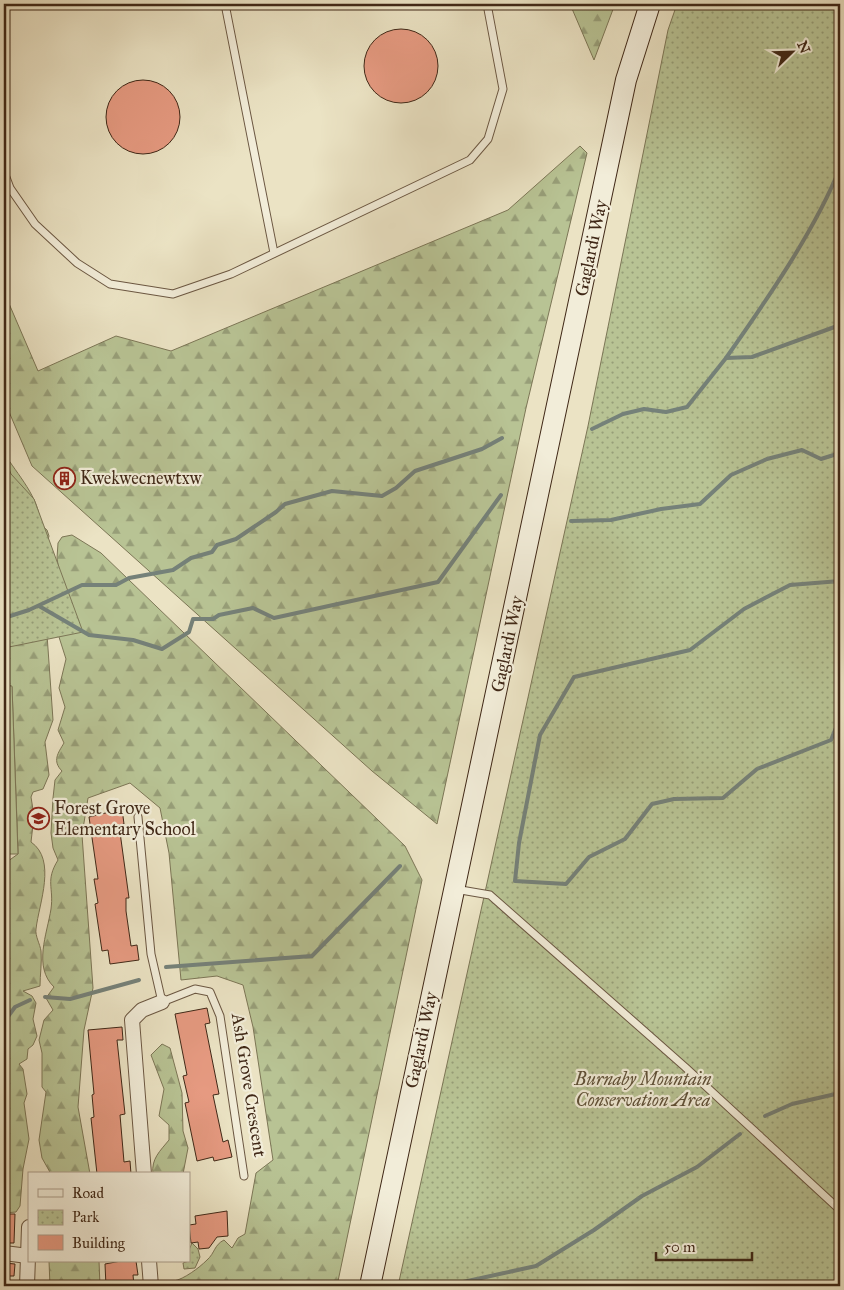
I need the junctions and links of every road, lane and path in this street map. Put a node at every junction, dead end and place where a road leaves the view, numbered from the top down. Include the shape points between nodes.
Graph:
1 (225, 4) edge
2 (487, 4) edge
3 (650, 4) edge
4 (4, 172) edge
5 (274, 253) junction
6 (138, 817) dead end
7 (455, 889) junction
8 (162, 1002) junction
9 (144, 1172) edge
10 (244, 1176) dead end
11 (840, 1210) edge
12 (4, 1253) edge
13 (28, 1256) edge
14 (149, 1262) edge
15 (27, 1286) edge
16 (151, 1286) edge
17 (370, 1286) edge

1 - 5 lane
2 - 5 lane via 503,89 488,139 470,160
3 - 7 main road, Gaglardi Way via 626,80
4 - 5 lane via 10,188 35,224 77,263 110,284 173,294 231,274
6 - 8 lane via 151,954
7 - 11 lane via 490,895 685,1067
7 - 17 main road, Gaglardi Way via 429,998
8 - 9 street, Ash Grove Crescent via 142,1010 132,1020
8 - 10 lane, Ash Grove Crescent via 195,989 210,992 216,1003
12 - 13 street
13 - 15 street
14 - 16 street

